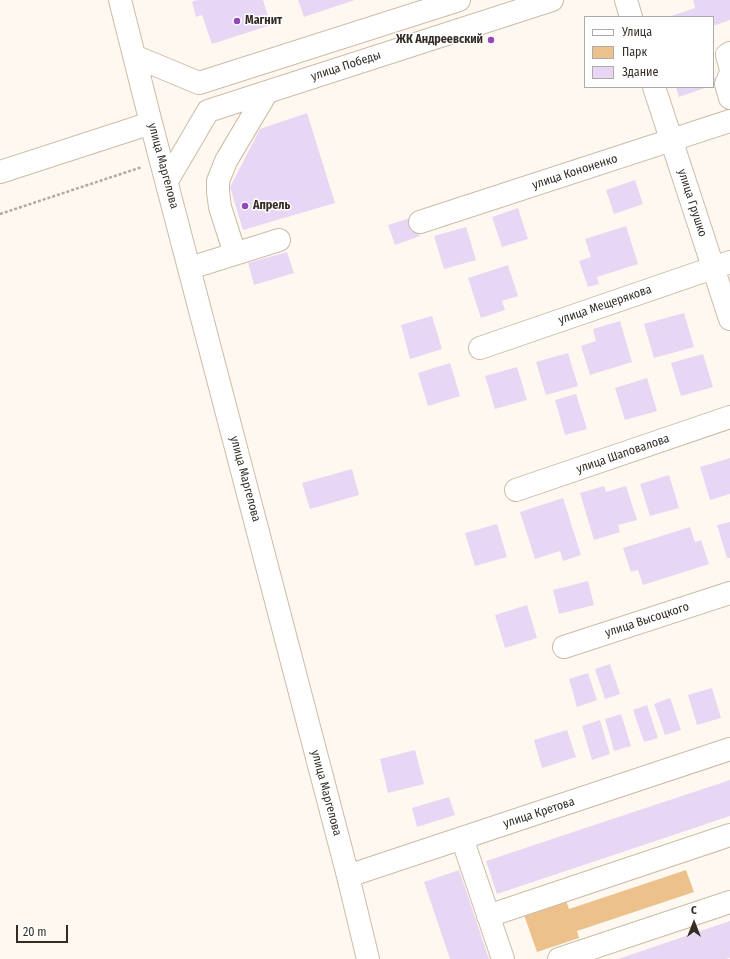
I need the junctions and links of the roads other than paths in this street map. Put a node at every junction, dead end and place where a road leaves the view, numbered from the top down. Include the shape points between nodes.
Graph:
1 (120, 0) edge
2 (459, 0) edge
3 (552, 0) edge
4 (626, 0) edge
5 (520, 5) edge
6 (632, 16) edge
7 (730, 52) edge
8 (134, 56) junction
9 (730, 66) edge
10 (730, 75) edge
11 (199, 82) junction
12 (654, 88) edge
13 (267, 92) junction
14 (730, 98) edge
15 (208, 111) junction
16 (730, 121) edge
17 (151, 123) junction
18 (672, 140) junction
19 (0, 172) edge
20 (167, 181) junction
21 (420, 222) dead end
22 (279, 240) dead end
23 (235, 254) junction
24 (722, 265) edge
25 (190, 268) junction
26 (730, 319) edge
27 (480, 348) dead end
28 (730, 417) edge
29 (516, 490) dead end
30 (730, 592) edge
31 (564, 647) dead end
32 (730, 749) edge
33 (730, 836) edge
34 (462, 838) junction
35 (348, 876) junction
36 (730, 902) edge
37 (488, 916) junction
38 (368, 959) edge
39 (503, 959) edge
40 (559, 959) edge

1 - 8 street, улица Маргелова
2 - 11 street
3 - 5 street, улица Победы
4 - 6 street
5 - 13 street, улица Победы
7 - 9 street via 727,54
8 - 11 street
8 - 17 street, улица Маргелова
10 - 14 street via 726,84
11 - 15 street
12 - 18 street, улица Грушко
13 - 15 street, улица Победы
13 - 23 street via 226,161 218,180 220,207
15 - 20 street
16 - 18 street, улица Кононенко
17 - 19 street
17 - 20 street, улица Маргелова
18 - 21 street, улица Кононенко
18 - 24 street, улица Грушко
20 - 25 street, улица Маргелова
22 - 23 street
23 - 25 street
24 - 26 street, улица Грушко
24 - 27 street, улица Мещерякова
25 - 35 street, улица Маргелова
28 - 29 street, улица Шаповалова
30 - 31 street, улица Высоцкого
32 - 34 street, улица Кретова
33 - 37 street
34 - 35 street, улица Кретова
34 - 37 street
35 - 38 street, улица Маргелова
36 - 40 street
37 - 39 street

